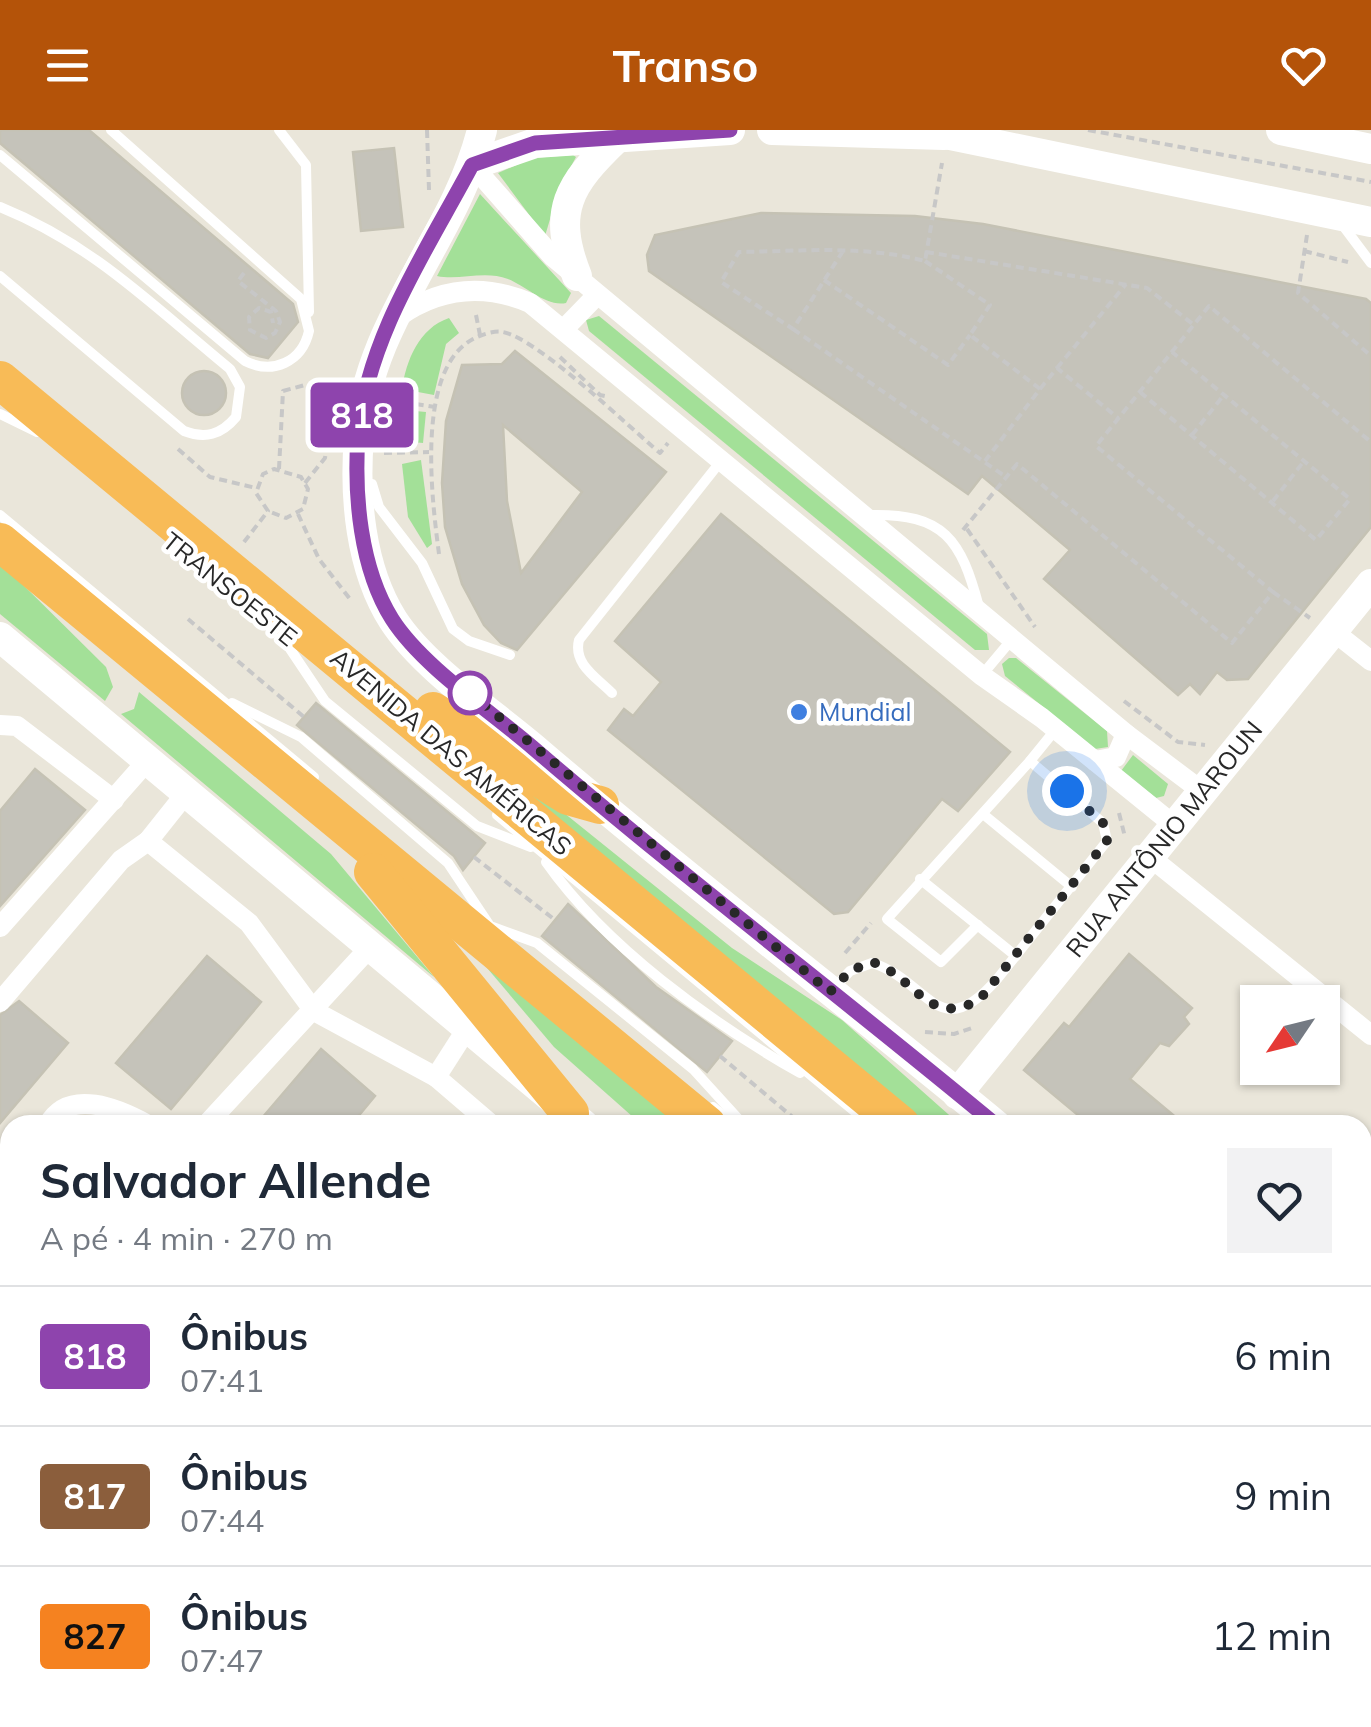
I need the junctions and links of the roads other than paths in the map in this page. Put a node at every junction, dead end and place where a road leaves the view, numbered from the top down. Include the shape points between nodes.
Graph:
1 (111, 130) edge
2 (279, 130) edge
3 (482, 130) edge
4 (730, 130) edge
5 (772, 130) edge
6 (1282, 130) edge
7 (937, 133) edge
8 (616, 138) junction
9 (1371, 148) edge
10 (0, 155) edge
11 (472, 165) junction
12 (0, 207) edge
13 (1350, 218) edge
14 (1371, 263) edge
15 (0, 276) edge
16 (587, 285) junction
17 (310, 323) junction
18 (388, 324) junction
19 (562, 339) junction
20 (370, 378) junction
21 (0, 380) edge
22 (0, 402) edge
23 (0, 414) edge
24 (373, 432) dead end
25 (38, 433) junction
26 (53, 445) dead end
27 (716, 467) junction
28 (372, 468) dead end
29 (0, 513) edge
30 (869, 515) junction
31 (6, 534) edge
32 (1371, 584) edge
33 (230, 588) dead end
34 (980, 610) junction
35 (273, 623) junction
36 (1333, 630) junction
37 (1013, 638) junction
38 (3, 645) edge
39 (510, 655) dead end
40 (1371, 661) edge
41 (333, 664) junction
42 (981, 675) junction
43 (612, 692) dead end
44 (222, 698) junction
45 (0, 725) edge
46 (1056, 729) junction
47 (1126, 734) junction
48 (148, 760) junction
49 (1030, 761) junction
50 (1094, 761) junction
51 (187, 792) junction
52 (1202, 792) junction
53 (324, 798) junction
54 (114, 800) junction
55 (479, 800) dead end
56 (600, 805) junction
57 (983, 814) junction
58 (1175, 826) junction
59 (148, 841) junction
60 (538, 850) junction
61 (1137, 853) junction
62 (920, 880) junction
63 (1072, 887) junction
64 (446, 888) dead end
65 (490, 926) junction
66 (978, 926) junction
67 (0, 927) edge
68 (372, 945) junction
69 (521, 950) dead end
70 (1016, 956) junction
71 (830, 992) junction
72 (0, 1002) edge
73 (314, 1011) junction
74 (468, 1027) junction
75 (1371, 1035) edge
76 (436, 1077) junction
77 (822, 1086) junction
78 (690, 1088) dead end
79 (957, 1094) junction
80 (56, 1115) edge
81 (126, 1115) edge
82 (215, 1115) edge
83 (480, 1115) edge
84 (572, 1115) edge
85 (574, 1115) edge
86 (695, 1115) edge
87 (723, 1115) edge
88 (735, 1115) edge
89 (858, 1115) edge
90 (889, 1115) edge
91 (983, 1115) edge

1 - 17 lane via 296,293
2 - 17 lane via 306,165
3 - 11 main road
4 - 8 main road
5 - 7 main road
6 - 9 main road
7 - 13 main road
8 - 11 main road via 535,143
8 - 16 main road via 568,198 566,249
10 - 17 lane via 245,361 269,367 292,359
11 - 16 street via 552,256
11 - 18 main road
12 - 15 lane via 89,252 230,370 242,397 236,417 207,436 184,430
13 - 14 lane
16 - 19 street
16 - 30 street
18 - 19 street via 432,298 477,290 530,303
18 - 20 main road
19 - 27 street
20 - 24 lane
20 - 56 main road via 358,435 358,489 368,558 383,603 428,658
21 - 41 highway, AVENIDA DAS AMÉRICAS
22 - 25 lane
23 - 25 lane
25 - 26 lane
27 - 42 street
27 - 43 lane via 580,640 580,662
28 - 39 lane via 372,496 422,563 452,628
29 - 31 lane
30 - 34 street
30 - 34 lane via 924,521 954,542 966,558
31 - 44 lane
31 - 53 highway
32 - 36 main road, RUA ANTÔNIO MAROUN
33 - 35 lane, TRANSOESTE
34 - 37 street
35 - 41 lane, TRANSOESTE
35 - 60 lane via 325,701 476,826
36 - 40 street
36 - 52 main road, RUA ANTÔNIO MAROUN
37 - 42 lane
37 - 47 street
38 - 48 main road
41 - 56 highway via 378,677 568,796
41 - 90 highway, AVENIDA DAS AMÉRICAS
42 - 46 street
44 - 53 lane
44 - 65 lane via 284,725 314,748 448,863
45 - 54 street via 16,726
46 - 49 lane
46 - 50 street
47 - 50 street via 1116,757
47 - 52 street
48 - 51 main road
48 - 54 street
49 - 57 lane
49 - 63 lane via 1095,814 1106,833 1103,850
50 - 58 street
51 - 59 street
51 - 68 main road
52 - 58 main road, RUA ANTÔNIO MAROUN
53 - 85 highway
53 - 86 highway
54 - 67 street
55 - 60 lane
56 - 71 main road
57 - 62 lane
57 - 63 lane
58 - 61 main road, RUA ANTÔNIO MAROUN
59 - 72 street via 121,860
59 - 73 street via 249,922
60 - 77 lane
60 - 77 lane via 573,900 695,1004 736,1037
61 - 75 street
61 - 79 main road, RUA ANTÔNIO MAROUN
62 - 66 lane
62 - 66 lane via 887,919 941,962
63 - 70 lane
64 - 65 lane
65 - 69 lane
65 - 88 lane via 537,943 693,1068
66 - 70 lane
68 - 73 street
68 - 74 main road
70 - 71 lane via 980,999 954,1010 940,1009 872,962 850,971
71 - 79 main road
73 - 76 street
73 - 82 street
74 - 76 street
74 - 84 main road
76 - 83 street
77 - 89 lane
78 - 87 lane
79 - 91 main road
80 - 81 street via 80,1103

